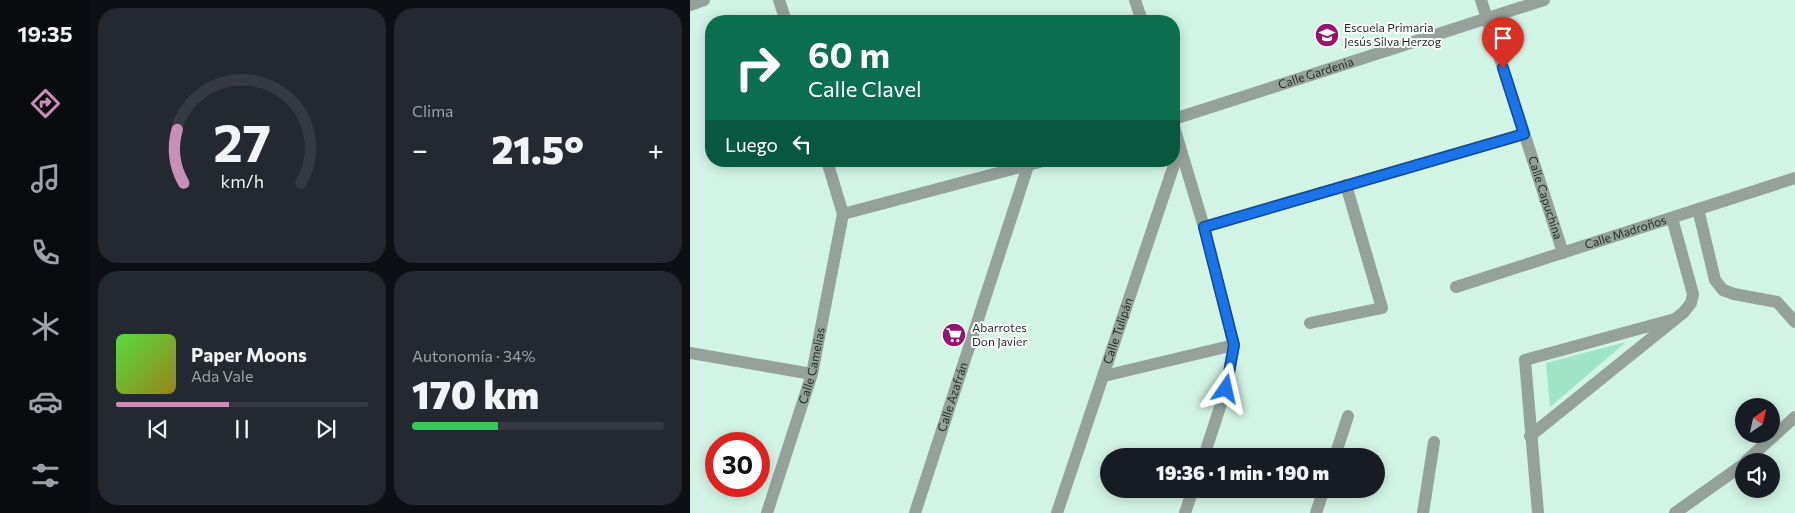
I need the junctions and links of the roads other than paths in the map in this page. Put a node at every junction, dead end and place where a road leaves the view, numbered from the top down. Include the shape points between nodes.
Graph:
1 (704, 0) edge
2 (779, 0) edge
3 (1135, 0) edge
4 (1481, 0) edge
5 (1544, 0) edge
6 (690, 5) edge
7 (784, 15) edge
8 (1140, 15) edge
9 (1487, 18) junction
10 (1180, 117) edge
11 (1524, 134) junction
12 (1180, 147) edge
13 (829, 167) edge
14 (1024, 167) edge
15 (1028, 167) edge
16 (1173, 167) edge
17 (1795, 178) edge
18 (1346, 185) junction
19 (1698, 209) junction
20 (843, 214) junction
21 (1672, 218) junction
22 (1204, 227) junction
23 (1563, 253) junction
24 (1456, 288) dead end
25 (1675, 319) junction
26 (1310, 322) dead end
27 (1795, 322) edge
28 (1234, 345) junction
29 (690, 353) edge
30 (812, 374) junction
31 (1104, 376) junction
32 (1348, 416) dead end
33 (1795, 417) edge
34 (1530, 436) junction
35 (1434, 442) dead end
36 (1207, 448) edge
37 (1337, 448) edge
38 (1755, 453) edge
39 (1735, 469) edge
40 (1190, 498) edge
41 (1321, 498) edge
42 (767, 513) edge
43 (915, 513) edge
44 (1057, 513) edge
45 (1185, 513) edge
46 (1316, 513) edge
47 (1423, 513) edge
48 (1538, 513) edge
49 (1675, 513) edge

1 - 6 street
2 - 7 street
3 - 8 street
4 - 9 street, Calle Capuchina
5 - 9 street, Calle Gardenia
9 - 10 street, Calle Gardenia
9 - 11 street, Calle Capuchina
11 - 18 street
11 - 23 street, Calle Capuchina
12 - 22 street
13 - 20 street
14 - 20 street
15 - 43 street, Calle Azafrán
16 - 31 street, Calle Tulipán
17 - 19 street, Calle Madroños
18 - 22 street
18 - 26 street via 1382,308
19 - 21 street, Calle Madroños
19 - 27 street via 1715,280 1723,290 1777,302
20 - 30 street, Calle Camelias
21 - 23 street, Calle Madroños
21 - 25 street via 1693,294 1691,303
22 - 28 street
23 - 24 street, Calle Madroños
25 - 34 street
25 - 34 street via 1525,360
28 - 31 street
28 - 36 street via 1226,389
29 - 30 street
30 - 42 street, Calle Camelias
31 - 44 street, Calle Tulipán
32 - 37 street
33 - 38 street
34 - 48 street
35 - 47 street
39 - 49 street
40 - 45 street
41 - 46 street

